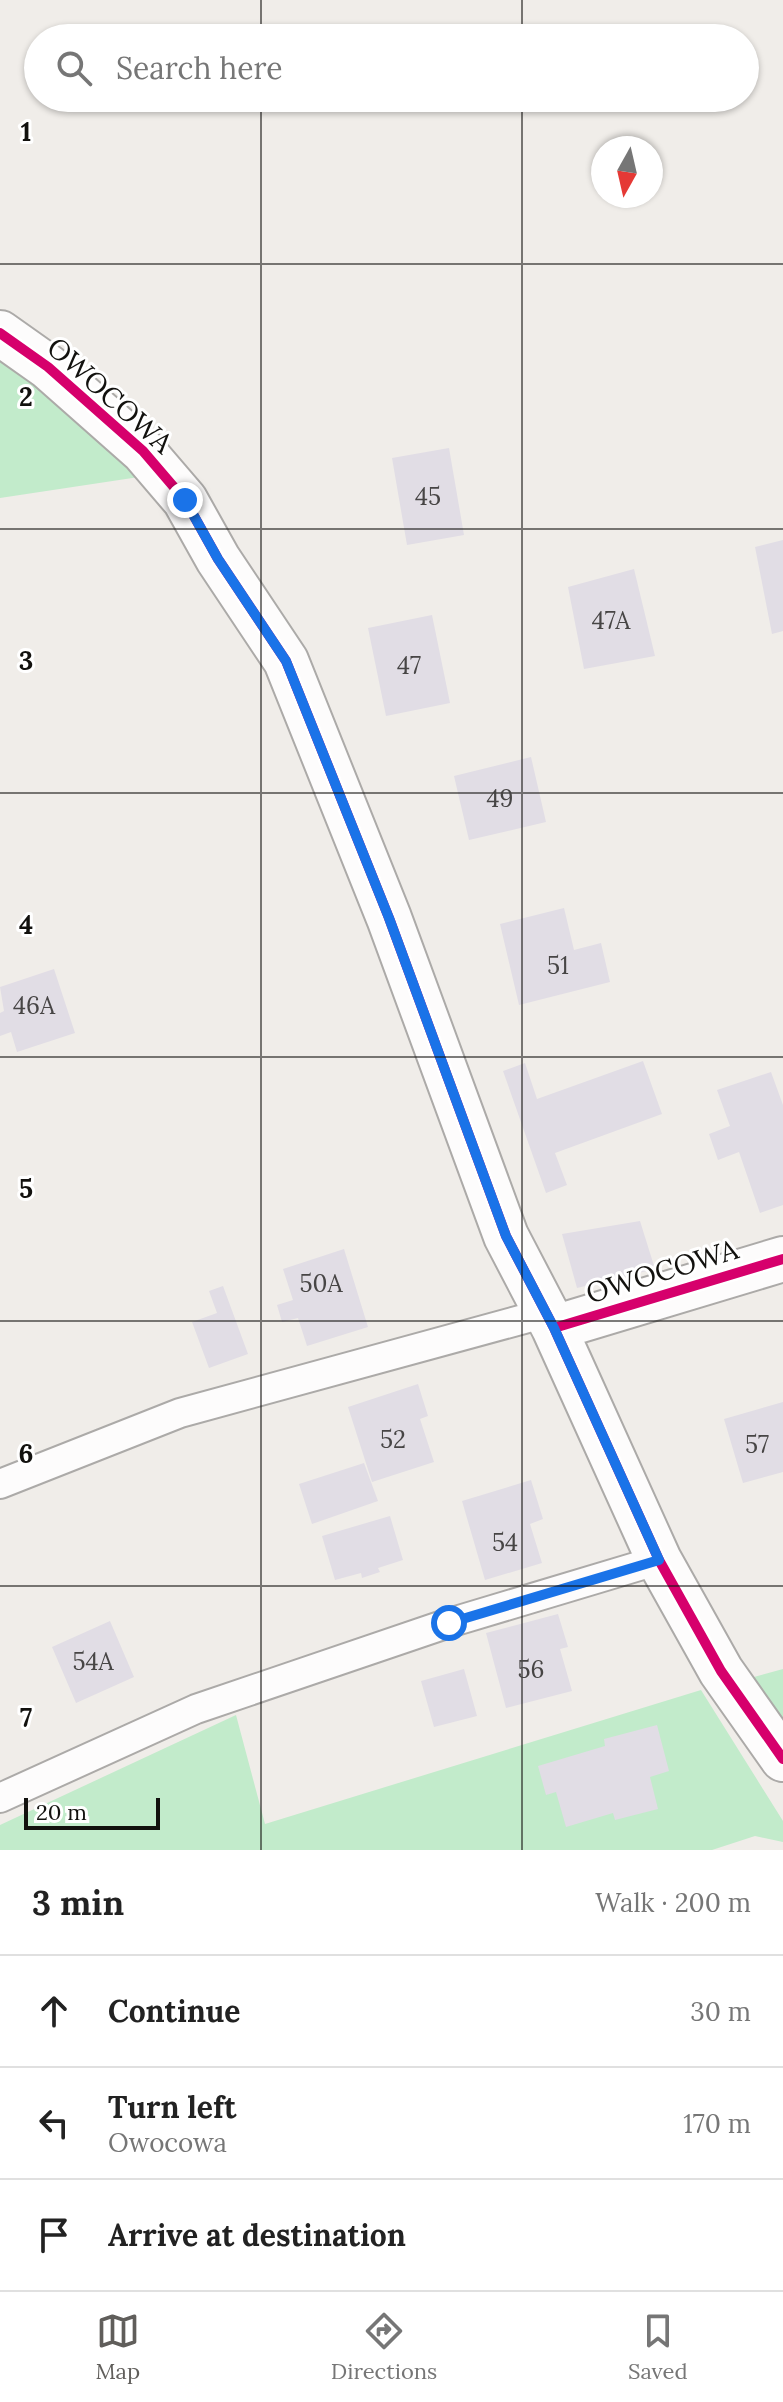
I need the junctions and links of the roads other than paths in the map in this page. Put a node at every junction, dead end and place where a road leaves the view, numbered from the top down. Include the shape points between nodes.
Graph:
1 (0, 333) edge
2 (783, 1259) edge
3 (550, 1321) junction
4 (0, 1484) edge
5 (659, 1560) junction
6 (783, 1759) edge
7 (0, 1798) edge

1 - 3 street, OWOCOWA via 48,367 151,461 185,500 286,661 389,918 506,1236
2 - 3 street, OWOCOWA
3 - 4 lane via 180,1413
3 - 5 street, OWOCOWA
5 - 6 street, OWOCOWA via 721,1671
5 - 7 lane via 449,1623 196,1709

